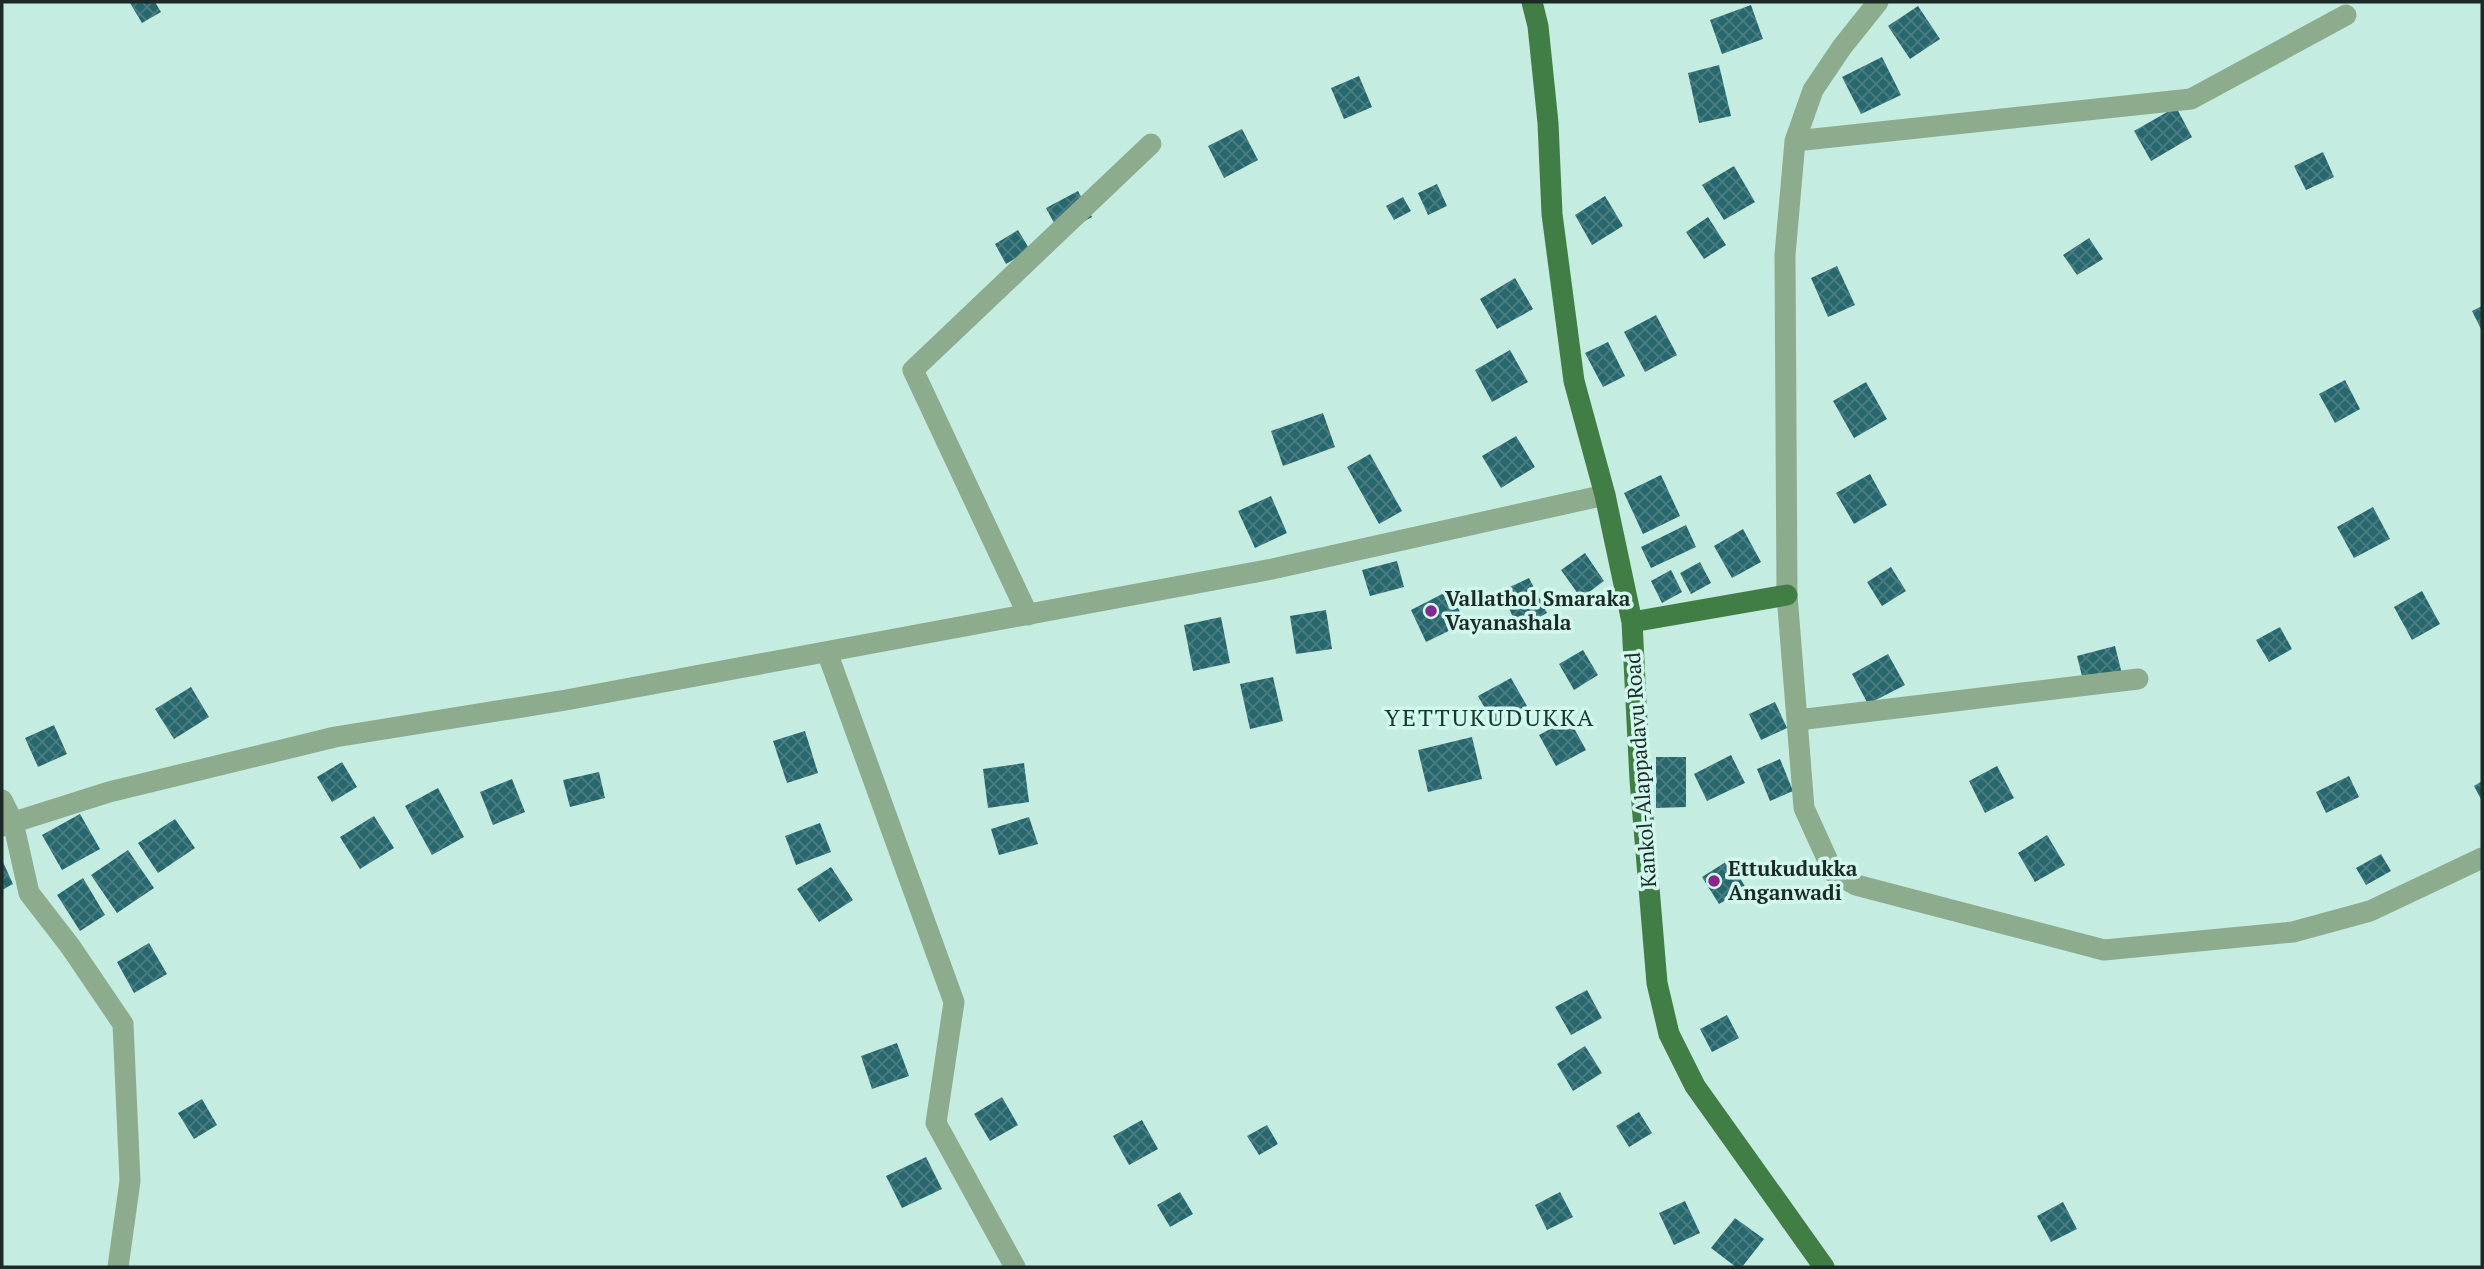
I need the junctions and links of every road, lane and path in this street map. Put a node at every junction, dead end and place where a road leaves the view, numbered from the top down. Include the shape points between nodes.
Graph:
1 (1532, 2) edge
2 (1878, 2) edge
3 (2346, 15) dead end
4 (1795, 141) junction
5 (1151, 144) dead end
6 (1605, 495) junction
7 (1787, 595) junction
8 (1028, 615) junction
9 (1632, 621) junction
10 (827, 652) junction
11 (2138, 678) dead end
12 (1798, 720) junction
13 (2, 800) edge
14 (7, 824) edge
15 (2482, 858) edge
16 (118, 1267) edge
17 (1015, 1267) edge
18 (1824, 1267) edge

1 - 6 main road via 1574,381
2 - 4 street via 1813,90
3 - 4 street via 2191,99
4 - 7 street via 1785,255
5 - 8 street via 913,370
6 - 8 street via 1272,569
6 - 9 main road
7 - 9 main road, Kankol-Alappadavu Road
7 - 12 street
8 - 10 street
9 - 18 main road, Kankol-Alappadavu Road via 1656,969 1670,1034 1695,1086
10 - 14 street via 335,737 109,792
10 - 17 street via 954,1003 936,1124
11 - 12 street
12 - 15 street via 1804,808 1833,872 1856,885 2104,950 2293,932 2370,911
13 - 14 street
14 - 16 street via 29,893 123,1024 130,1181

